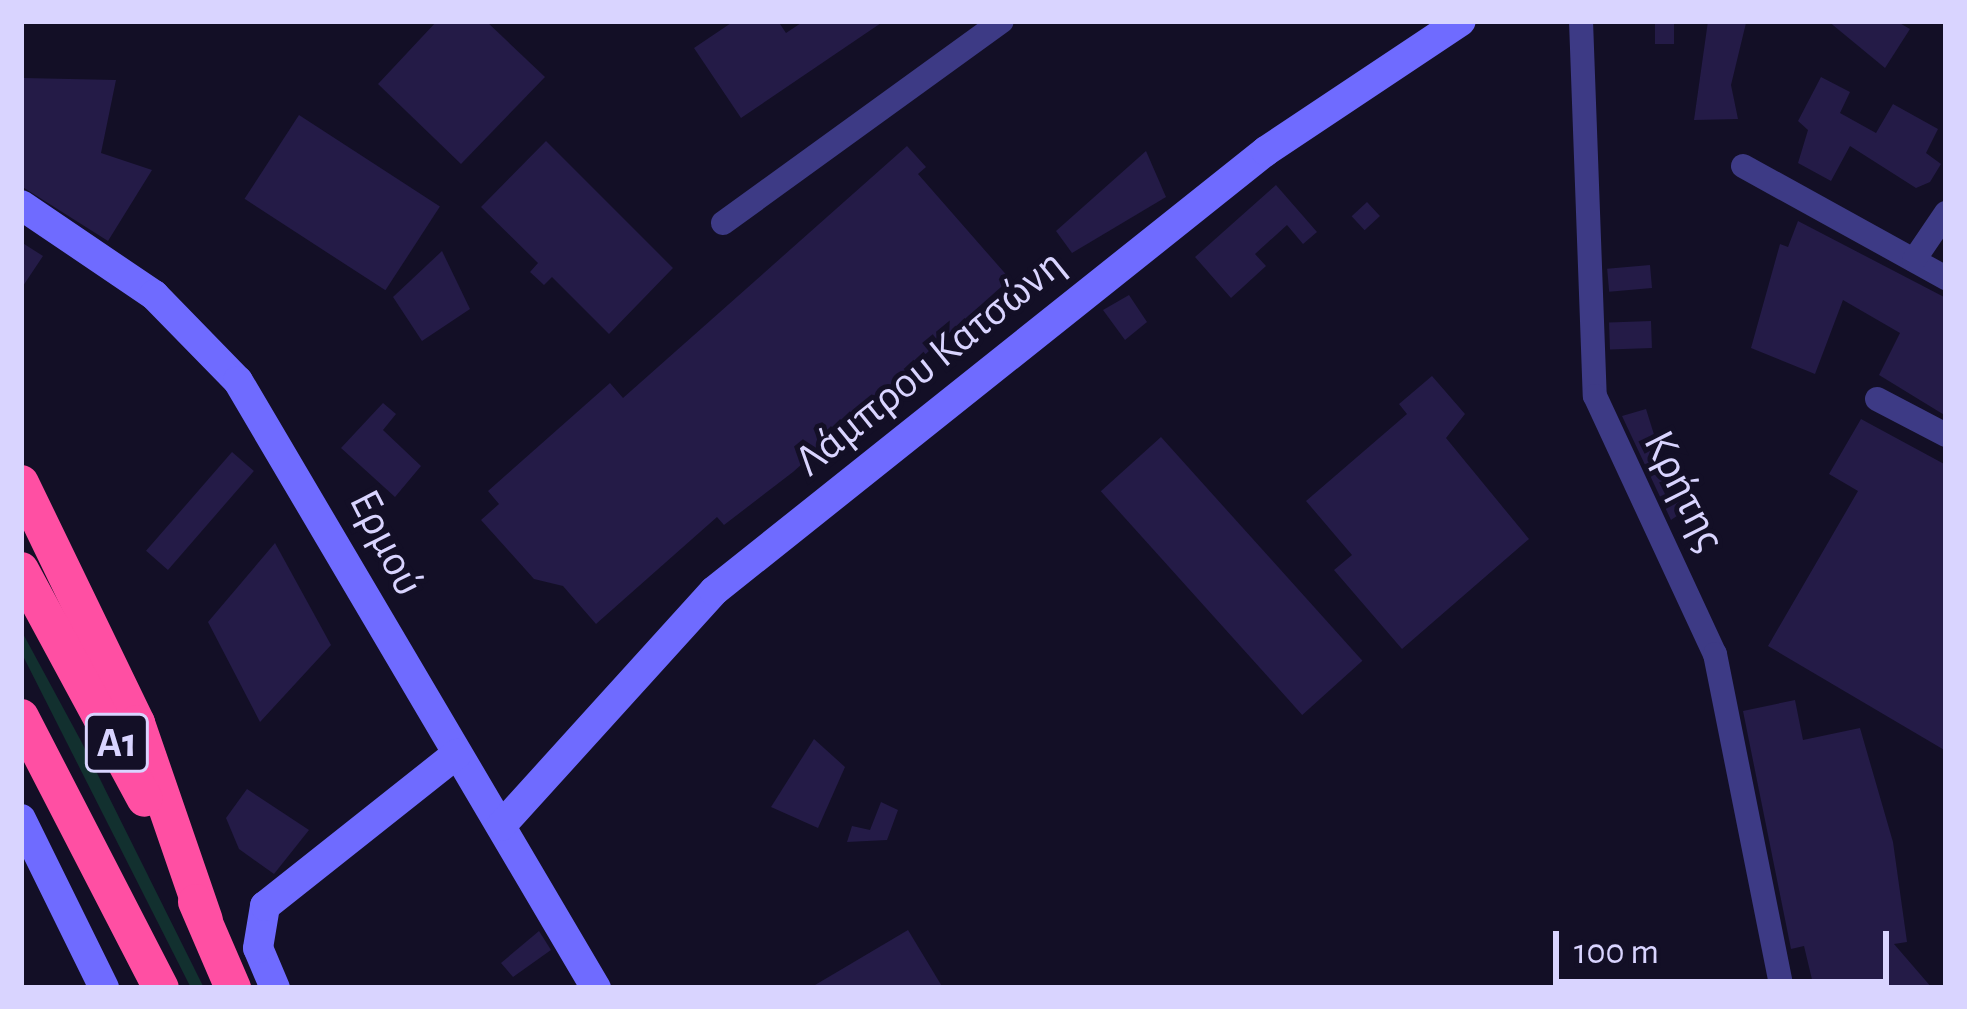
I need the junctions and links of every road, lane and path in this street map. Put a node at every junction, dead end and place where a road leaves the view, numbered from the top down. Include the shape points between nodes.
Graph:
1 (1002, 21) edge
2 (1460, 21) edge
3 (1580, 21) edge
4 (1743, 166) dead end
5 (21, 205) edge
6 (1946, 213) edge
7 (723, 223) dead end
8 (1914, 260) junction
9 (1946, 278) edge
10 (1877, 399) dead end
11 (1946, 436) edge
12 (21, 483) edge
13 (21, 570) edge
14 (21, 717) edge
15 (458, 754) junction
16 (21, 765) edge
17 (21, 819) edge
18 (501, 826) junction
19 (205, 920) junction
20 (142, 950) junction
21 (104, 988) edge
22 (161, 988) edge
23 (233, 988) edge
24 (275, 988) edge
25 (596, 988) edge
26 (1782, 988) edge

1 - 7 street
2 - 18 street, Λάμπρου Κατσώνη via 1266,151 714,591
3 - 26 street, Κρήτης via 1595,396 1714,654
4 - 8 street
5 - 15 street, Ερμού via 154,296 224,364 292,458 352,583
6 - 8 street
8 - 9 street
10 - 11 street
12 - 19 highway via 137,723
13 - 19 highway, Α1
14 - 20 highway, Α1
15 - 18 street, Ερμού
15 - 24 street via 265,906 258,948
16 - 20 highway
17 - 21 street
18 - 25 street, Ερμού
19 - 23 highway, Α1
20 - 22 highway, Α1

